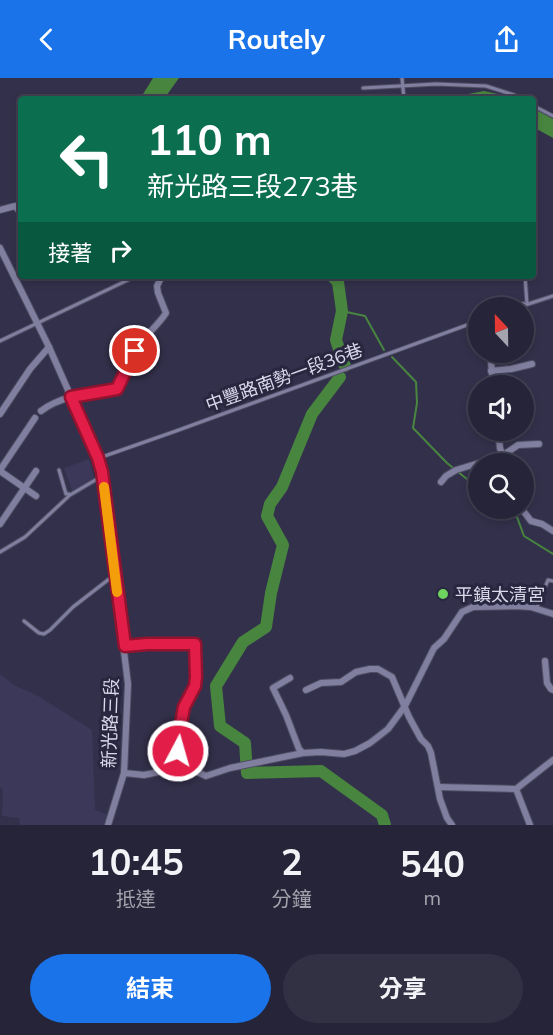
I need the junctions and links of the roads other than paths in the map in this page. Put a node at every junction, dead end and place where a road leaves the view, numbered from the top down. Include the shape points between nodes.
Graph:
1 (402, 78) edge
2 (403, 86) junction
3 (363, 88) dead end
4 (404, 96) edge
5 (513, 96) edge
6 (536, 107) edge
7 (553, 116) edge
8 (0, 210) edge
9 (18, 210) edge
10 (0, 248) edge
11 (130, 279) dead end
12 (160, 279) edge
13 (525, 279) edge
14 (553, 296) edge
15 (524, 297) edge
16 (534, 304) edge
17 (38, 324) junction
18 (468, 325) edge
19 (0, 341) edge
20 (49, 347) junction
21 (490, 363) edge
22 (532, 364) dead end
23 (491, 371) junction
24 (492, 375) edge
25 (71, 397) junction
26 (9, 401) junction
27 (0, 402) edge
28 (41, 411) dead end
29 (0, 414) edge
30 (35, 418) dead end
31 (539, 444) dead end
32 (506, 453) edge
33 (98, 458) junction
34 (468, 467) edge
35 (59, 470) dead end
36 (0, 471) edge
37 (36, 471) dead end
38 (102, 476) junction
39 (441, 482) dead end
40 (25, 489) junction
41 (70, 495) junction
42 (36, 496) dead end
43 (529, 519) edge
44 (0, 525) edge
45 (553, 531) edge
46 (0, 552) edge
47 (115, 575) junction
48 (553, 581) edge
49 (537, 609) junction
50 (553, 614) edge
51 (24, 621) dead end
52 (125, 646) junction
53 (545, 661) dead end
54 (290, 678) dead end
55 (306, 690) dead end
56 (553, 690) edge
57 (405, 706) junction
58 (303, 753) junction
59 (553, 760) edge
60 (178, 768) junction
61 (124, 773) junction
62 (438, 787) junction
63 (516, 789) junction
64 (108, 825) edge
65 (452, 825) edge
66 (530, 825) edge

1 - 2 lane
2 - 3 lane
2 - 4 lane
2 - 5 lane via 486,86
6 - 7 lane
8 - 9 street via 15,206
10 - 17 street, 新光路三段
11 - 17 lane
12 - 25 street via 158,293 166,313 141,341 117,389
13 - 15 lane
14 - 16 lane
17 - 19 lane
17 - 20 street, 新光路三段
18 - 33 lane, 中豐路南勢一段36巷
20 - 25 street, 新光路三段
20 - 26 street
21 - 23 street
22 - 23 street
23 - 24 street
25 - 28 street
25 - 33 street, 新光路三段
26 - 27 street
26 - 29 street
30 - 36 street
31 - 32 street via 518,445
33 - 38 street, 新光路三段
34 - 39 street
35 - 41 lane via 64,490
36 - 40 street
37 - 40 street
38 - 41 lane
38 - 47 street, 新光路三段
40 - 42 street
40 - 44 street
41 - 46 lane via 25,537
43 - 45 street
47 - 51 lane via 44,634
47 - 52 street, 新光路三段
48 - 49 lane via 548,580
49 - 50 street
49 - 57 street via 473,607 462,612 434,648
52 - 60 street via 195,644 195,686 184,707
52 - 61 street, 新光路三段 via 128,684
53 - 56 street via 547,684
54 - 58 street via 273,688
55 - 57 street via 321,683 341,682 356,672 378,669 392,677
57 - 58 street via 388,729 355,751
57 - 62 street via 431,753
58 - 60 street via 206,776
59 - 63 street
60 - 61 street via 144,775
61 - 64 street, 新光路三段
62 - 63 street
62 - 65 street
63 - 66 street

